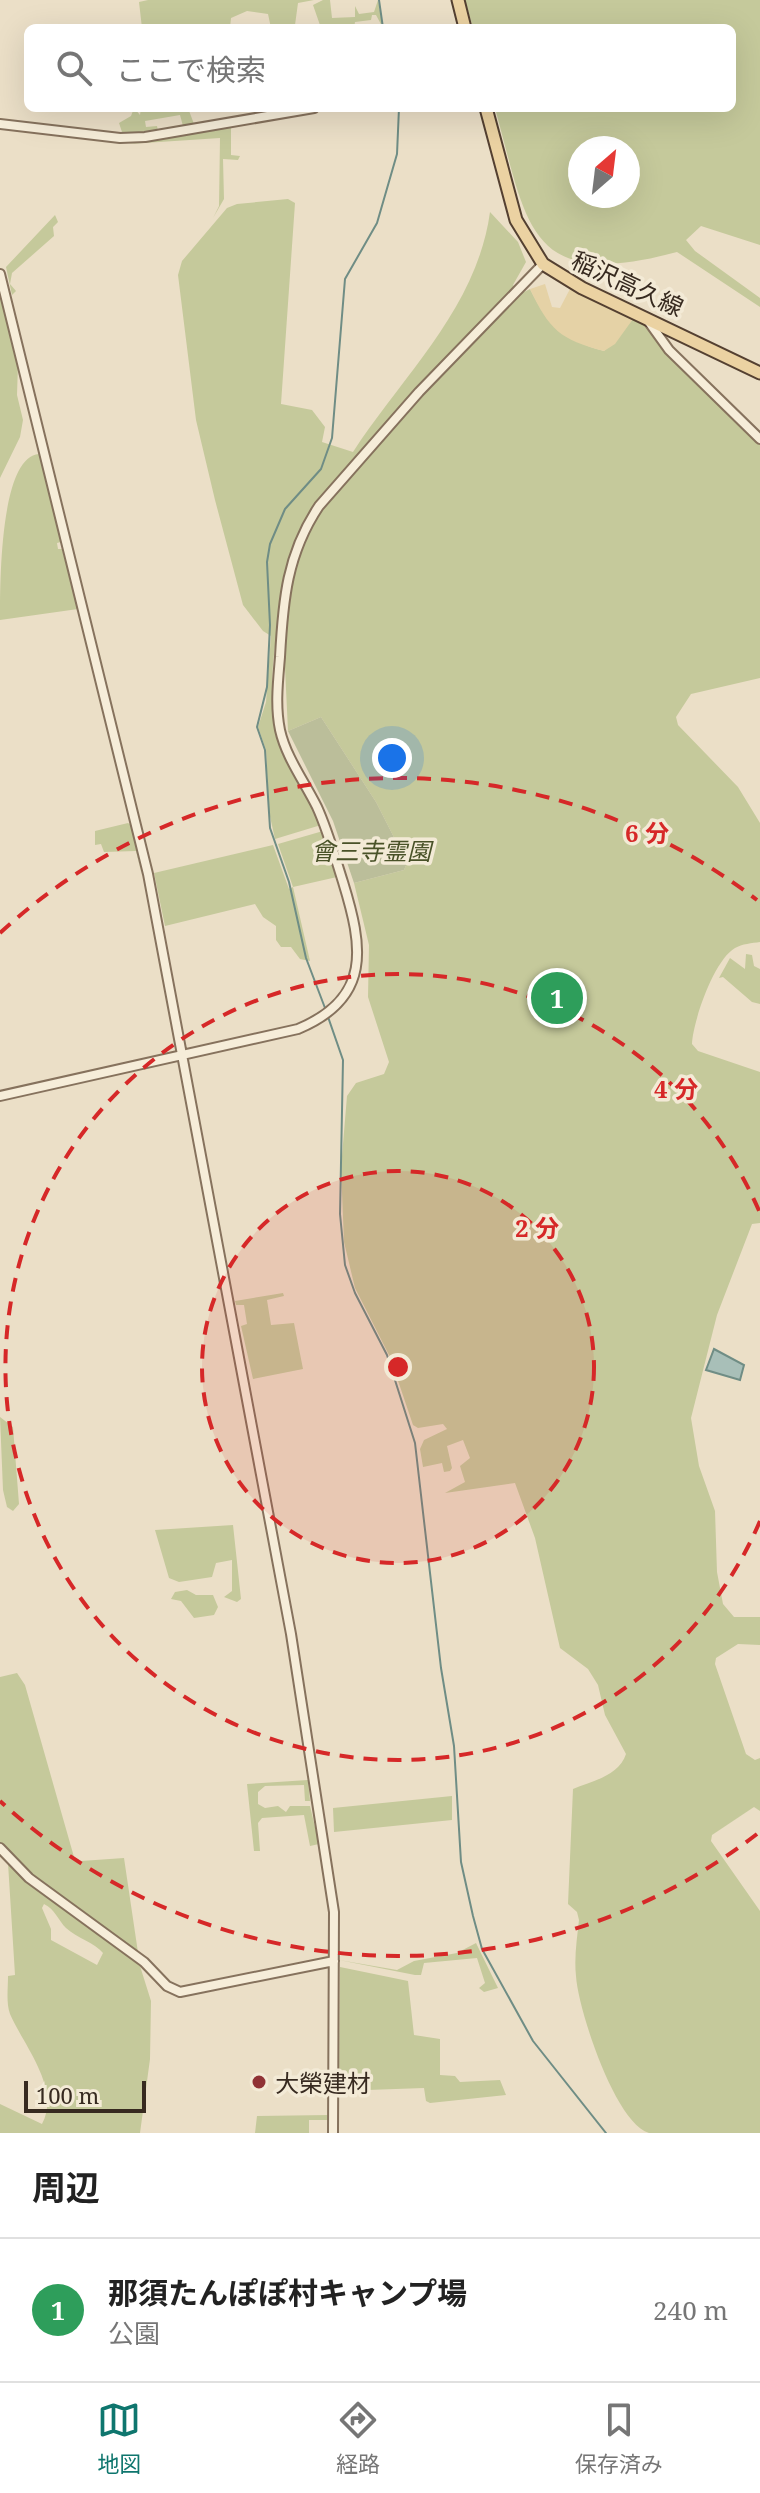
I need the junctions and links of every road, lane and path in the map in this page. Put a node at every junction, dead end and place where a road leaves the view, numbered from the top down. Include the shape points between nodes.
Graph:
1 (458, 0) edge
2 (464, 24) edge
3 (291, 112) edge
4 (487, 112) edge
5 (0, 124) edge
6 (543, 264) junction
7 (0, 274) edge
8 (645, 317) junction
9 (760, 373) edge
10 (760, 439) edge
11 (181, 1056) junction
12 (0, 1096) edge
13 (0, 1848) edge
14 (334, 1961) junction
15 (333, 2133) edge

1 - 2 main road
3 - 5 street via 145,137
4 - 6 main road, 稲沢高久線 via 516,220
6 - 8 main road, 稲沢高久線
6 - 11 street via 419,392 319,506 295,548 287,575 278,716 285,747 325,826 352,911 358,953 354,979 338,1004 313,1023
7 - 11 street via 131,795
8 - 9 main road, 稲沢高久線
8 - 10 street via 669,350
11 - 12 street
11 - 14 street via 291,1634 331,1885
13 - 14 street via 29,1878 144,1962 173,1990
14 - 15 street

